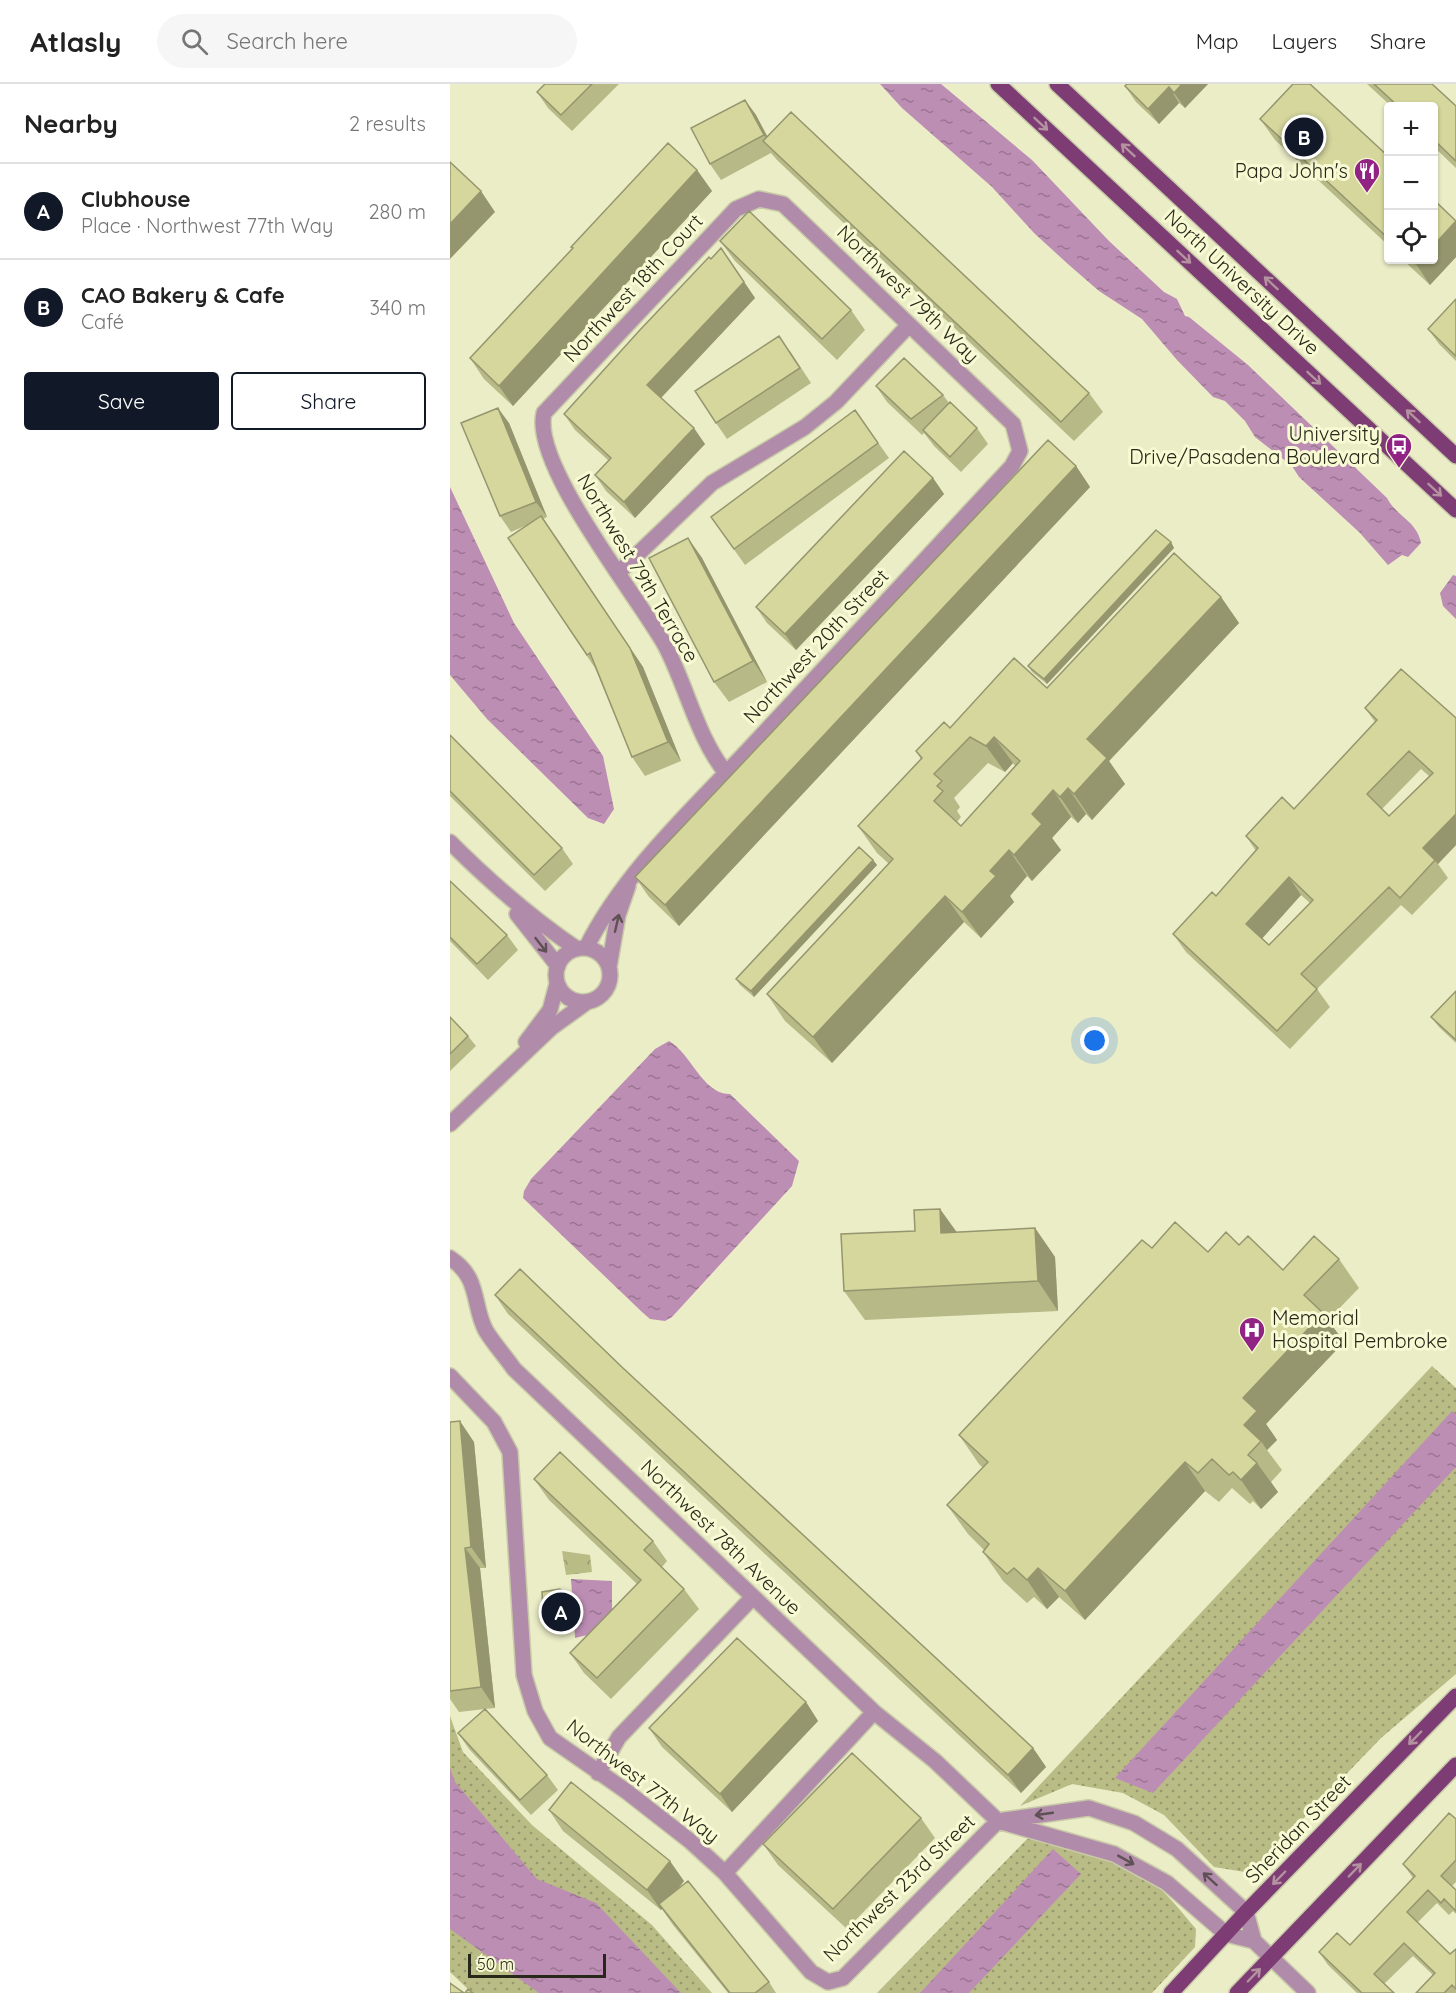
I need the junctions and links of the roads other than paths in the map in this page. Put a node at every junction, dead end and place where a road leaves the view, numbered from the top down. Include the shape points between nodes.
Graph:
1 (998, 84) edge
2 (1057, 84) edge
3 (759, 199) joint
4 (909, 325) junction
5 (544, 413) joint
6 (1018, 435) joint
7 (1456, 456) edge
8 (1456, 510) edge
9 (619, 572) junction
10 (726, 773) junction
11 (450, 842) edge
12 (630, 880) junction
13 (499, 891) junction
14 (581, 948) junction
15 (558, 966) junction
16 (609, 967) junction
17 (557, 984) junction
18 (587, 1002) junction
19 (502, 1077) junction
20 (451, 1120) edge
21 (450, 1258) edge
22 (450, 1376) edge
23 (753, 1597) junction
24 (1456, 1696) edge
25 (874, 1712) junction
26 (1456, 1765) edge
27 (598, 1773) junction
28 (998, 1821) junction
29 (725, 1873) junction
30 (1246, 1912) junction
31 (1226, 1934) junction
32 (1254, 1941) junction
33 (1271, 1957) junction
34 (828, 1982) joint
35 (1172, 1993) edge
36 (1237, 1993) edge
37 (1308, 1993) edge

1 -> 8 main road, North University Drive
7 -> 2 main road, North University Drive
3 - 4 street, Northwest 79th Way via 783,204
3 - 5 street, Northwest 18th Court via 736,209
4 - 6 street, Northwest 79th Way via 1013,424
4 - 9 street via 836,402 805,427 712,483
5 - 9 street, Northwest 79th Terrace via 541,425 567,495
6 - 10 street, Northwest 20th Street via 1020,451 1012,466
9 - 10 street, Northwest 79th Terrace via 665,646 712,755
10 - 12 street, Northwest 20th Street
11 - 13 street
12 - 14 street, Northwest 20th Street
16 -> 12 street, Northwest 20th Street via 618,915
13 - 14 street via 547,930
13 -> 15 street
14 - 15 street via 562,958
14 - 16 street via 601,955
15 - 17 street
16 - 18 street via 604,993
17 - 18 street via 569,999
17 - 19 street via 550,1010
18 - 19 street via 551,1028
19 - 20 street
21 - 23 street, Northwest 78th Avenue via 461,1265 478,1297 485,1329 514,1369
22 - 27 street, Northwest 77th Way via 494,1422 510,1452 524,1675 535,1711 550,1737
23 - 25 street, Northwest 78th Avenue
23 - 27 street via 619,1737
24 -> 30 main road, Sheridan Street
25 - 28 street, Northwest 78th Avenue via 935,1761
25 - 29 street
33 -> 26 main road
27 - 29 street, Northwest 77th Way via 672,1827
30 -> 28 street via 1178,1849 1134,1823 1089,1808
28 -> 31 street, Northwest 78th Avenue via 1114,1854 1167,1882
28 - 34 street, Northwest 23rd Street via 843,1978
29 - 34 street, Northwest 77th Way via 811,1972
30 - 31 main road, Sheridan Street
30 - 32 street
31 - 32 street, Northwest 78th Avenue
31 - 35 main road, Sheridan Street
32 - 33 street, Northwest 78th Avenue
36 -> 33 main road
33 - 37 street, Northwest 78th Avenue

